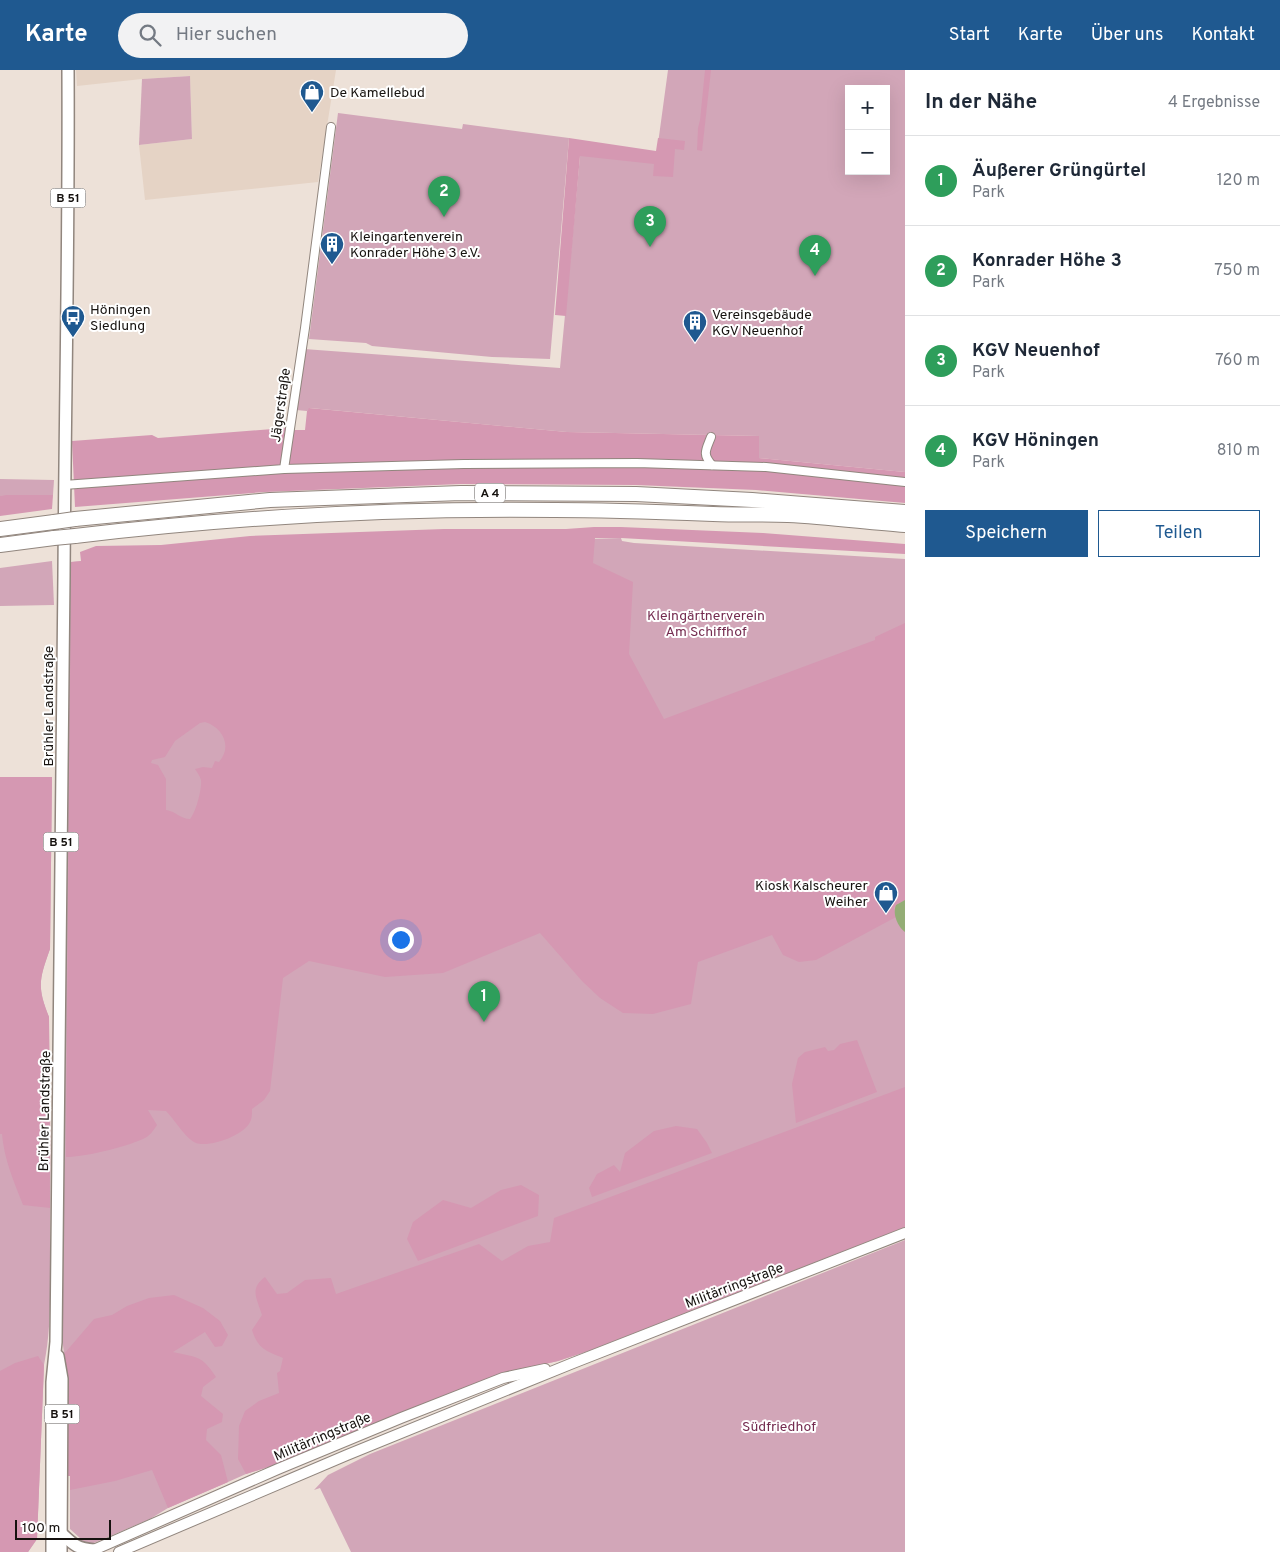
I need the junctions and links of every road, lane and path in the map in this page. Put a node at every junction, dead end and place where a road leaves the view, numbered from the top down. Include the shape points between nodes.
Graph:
1 (68, 70) edge
2 (331, 127) dead end
3 (711, 438) dead end
4 (712, 465) junction
5 (284, 469) junction
6 (905, 482) edge
7 (64, 485) junction
8 (905, 512) edge
9 (737, 515) junction
10 (905, 525) edge
11 (0, 529) edge
12 (905, 534) edge
13 (0, 546) edge
14 (905, 1233) edge
15 (56, 1342) junction
16 (573, 1363) junction
17 (62, 1533) junction
18 (52, 1547) edge
19 (91, 1551) edge
20 (45, 1552) edge
21 (61, 1552) edge
22 (119, 1552) edge

1 - 7 main road, Brühler Landstraße / B 51
2 - 5 street, Jägerstraße
3 - 4 street via 706,458
4 - 5 street via 484,464
4 - 6 street via 766,467
5 - 7 street
7 - 15 main road, Brühler Landstraße / B 51
8 - 11 highway, A 4, bridge via 636,494 462,493 270,500
9 - 10 highway, A 4 via 787,515
9 - 12 highway, A 4 via 786,524
9 - 13 highway, A 4, bridge via 553,510 387,512 194,524
14 - 16 main road, Militärringstraße
15 - 17 main road, Brühler Landstraße / B 51 via 62,1379
15 - 18 main road, Brühler Landstraße / B 51 via 52,1382
16 - 19 main road, Militärringstraße via 503,1378 430,1406
16 - 22 main road, Militärringstraße
17 - 19 main road via 81,1549
17 - 21 main road, Brühler Landstraße / B 51
18 - 20 main road, B 51

